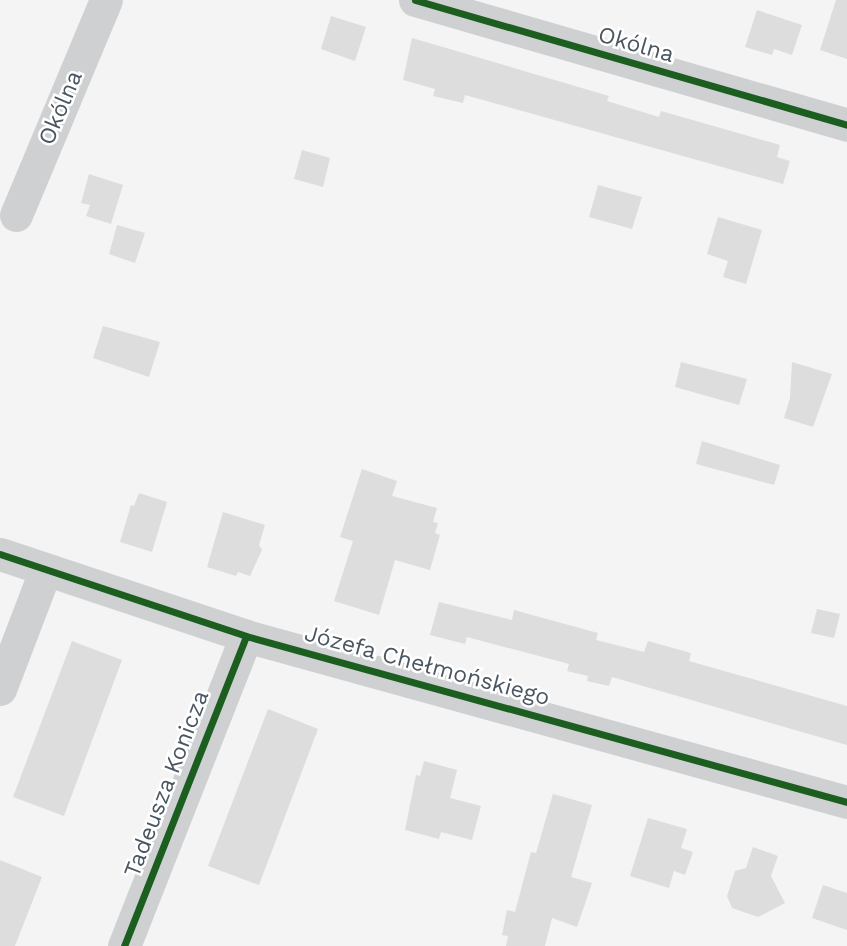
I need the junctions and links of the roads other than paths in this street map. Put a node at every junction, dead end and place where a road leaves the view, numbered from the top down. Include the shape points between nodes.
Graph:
1 (106, 0) edge
2 (415, 0) edge
3 (847, 125) edge
4 (16, 215) dead end
5 (0, 554) edge
6 (45, 570) junction
7 (246, 636) junction
8 (0, 689) edge
9 (847, 802) edge
10 (124, 946) edge

1 - 4 street, Okólna
2 - 3 street, Okólna
5 - 6 street, Józefa Chełmońskiego
6 - 7 street, Józefa Chełmońskiego
6 - 8 street
7 - 9 street, Józefa Chełmońskiego
7 - 10 street, Tadeusza Konicza

